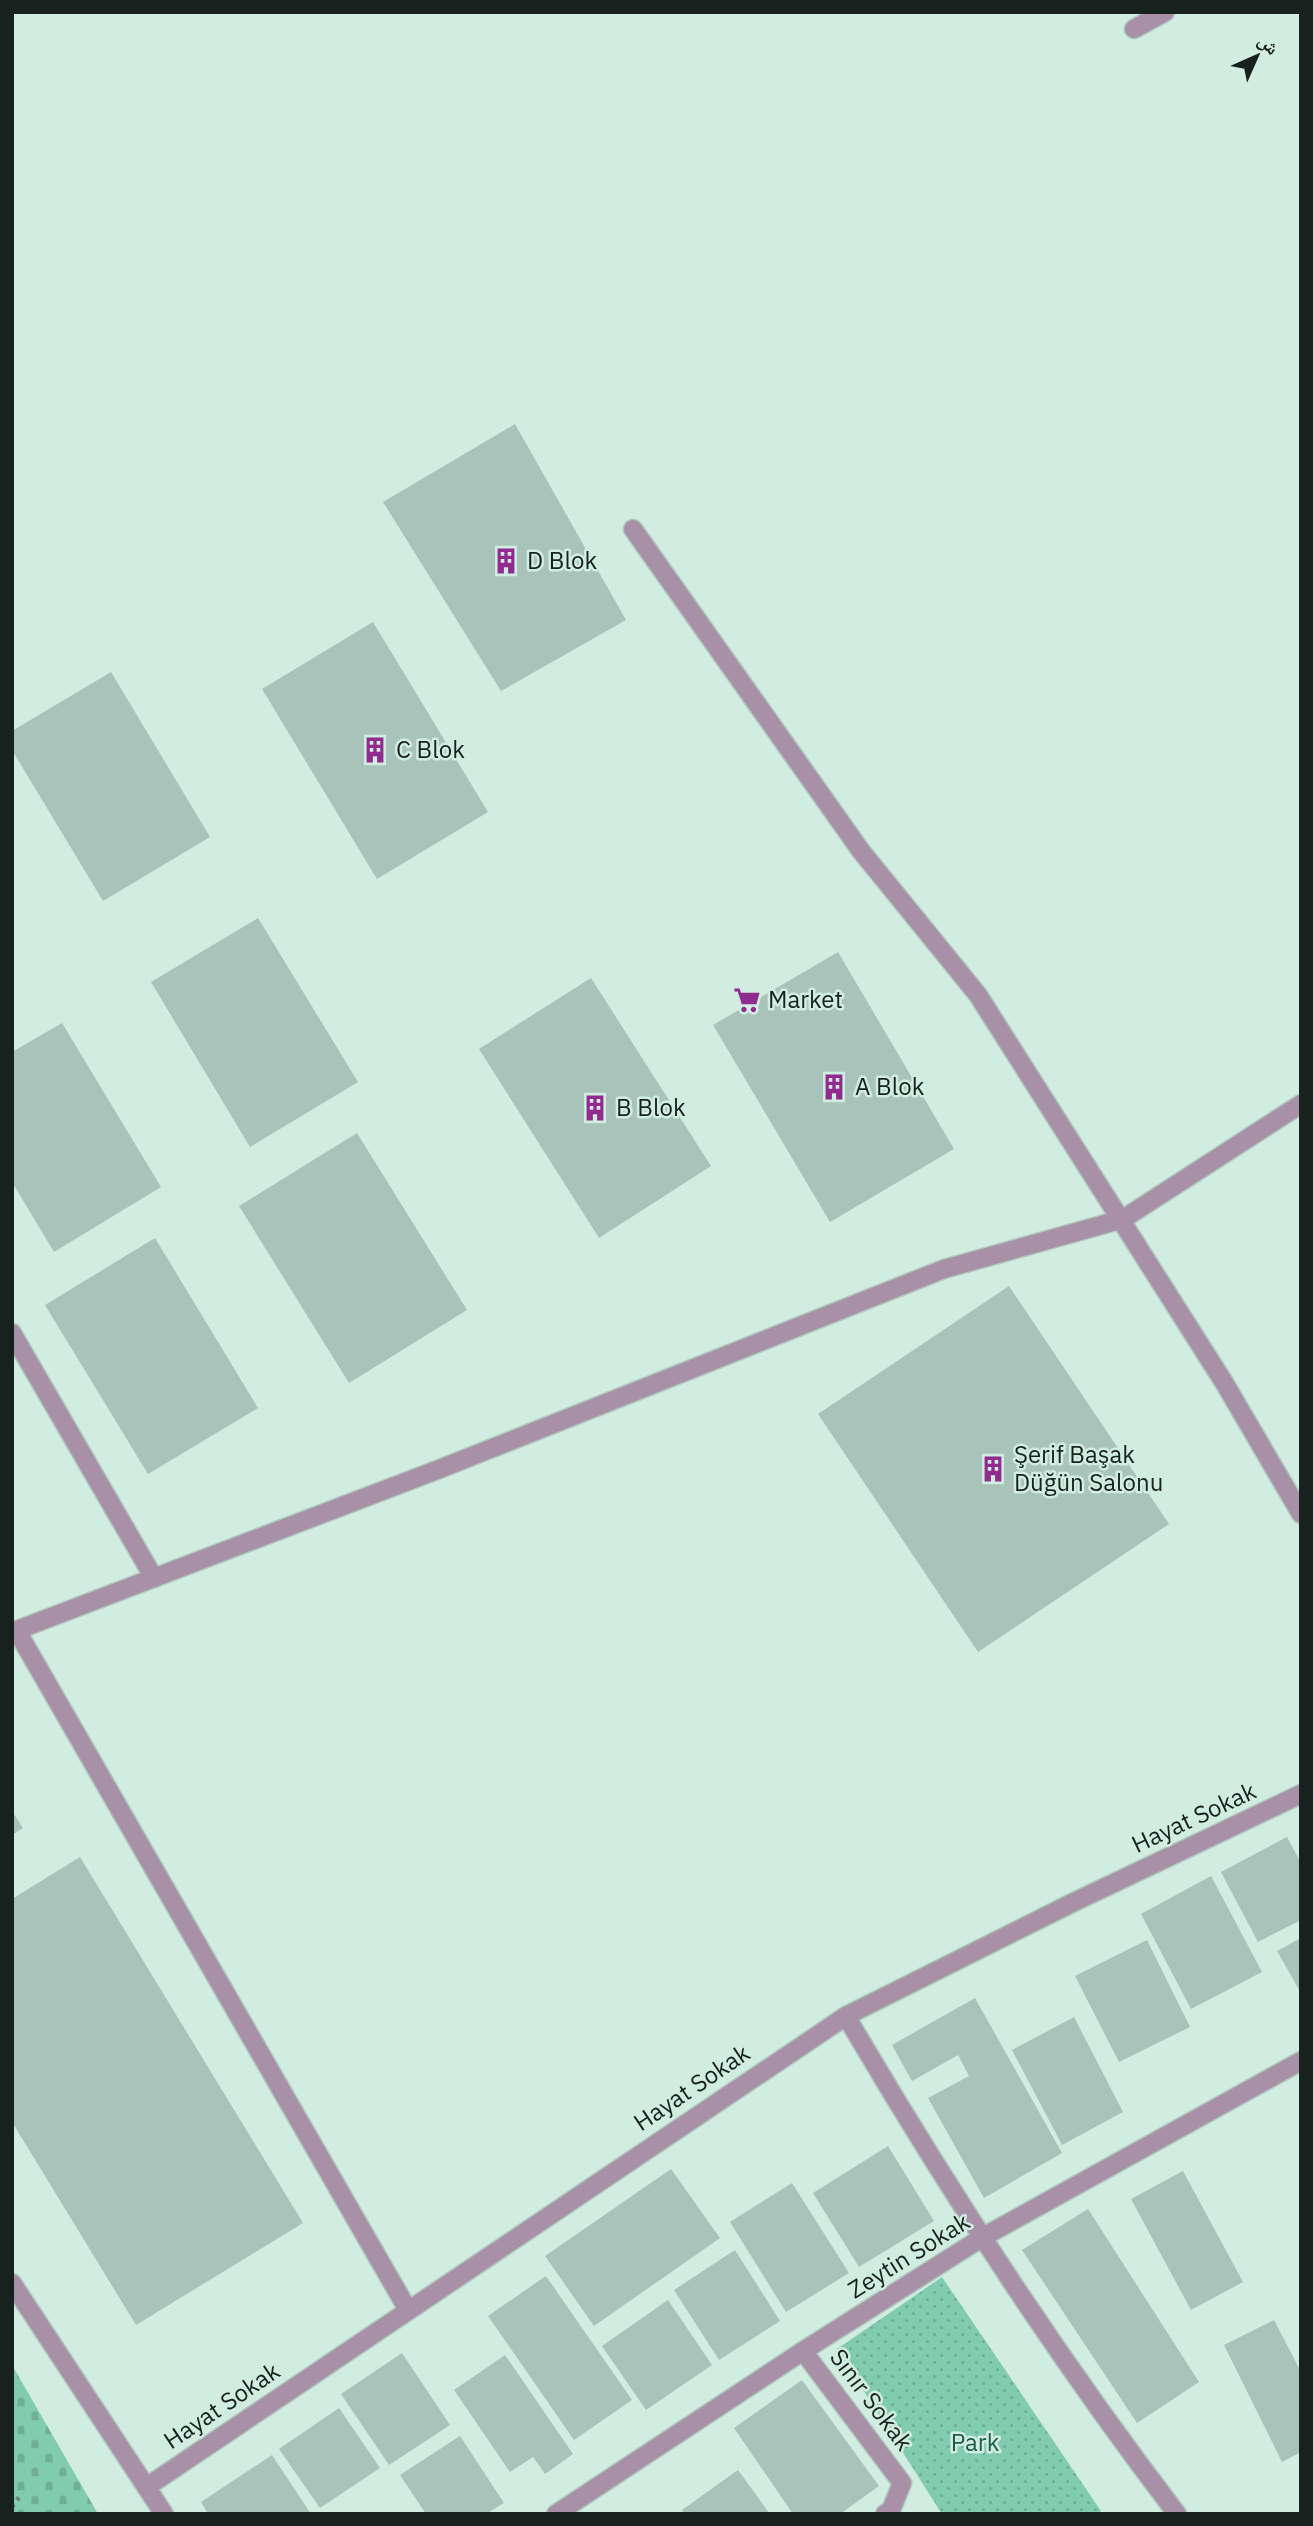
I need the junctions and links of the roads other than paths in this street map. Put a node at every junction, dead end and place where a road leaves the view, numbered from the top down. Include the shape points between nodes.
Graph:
1 (1165, 12) edge
2 (1134, 29) dead end
3 (633, 529) dead end
4 (1301, 1104) edge
5 (1123, 1219) junction
6 (12, 1333) edge
7 (1301, 1514) edge
8 (154, 1578) junction
9 (15, 1632) edge
10 (1301, 1794) edge
11 (846, 2016) junction
12 (1301, 2061) edge
13 (983, 2237) junction
14 (12, 2283) edge
15 (408, 2310) junction
16 (803, 2351) junction
17 (148, 2486) junction
18 (164, 2514) edge
19 (556, 2514) edge
20 (886, 2514) edge
21 (1177, 2514) edge

1 - 2 street
3 - 5 street via 861,851 978,995
4 - 5 street
5 - 7 street
5 - 8 street via 944,1269
6 - 8 street
8 - 9 street
9 - 15 street
10 - 11 street, Hayat Sokak
11 - 13 street
11 - 15 street, Hayat Sokak
12 - 13 street, Zeytin Sokak
13 - 16 street, Zeytin Sokak
13 - 21 street via 1113,2430
14 - 17 street
15 - 17 street, Hayat Sokak
16 - 19 street, Zeytin Sokak
16 - 20 street, Sınır Sokak via 902,2483
17 - 18 street

